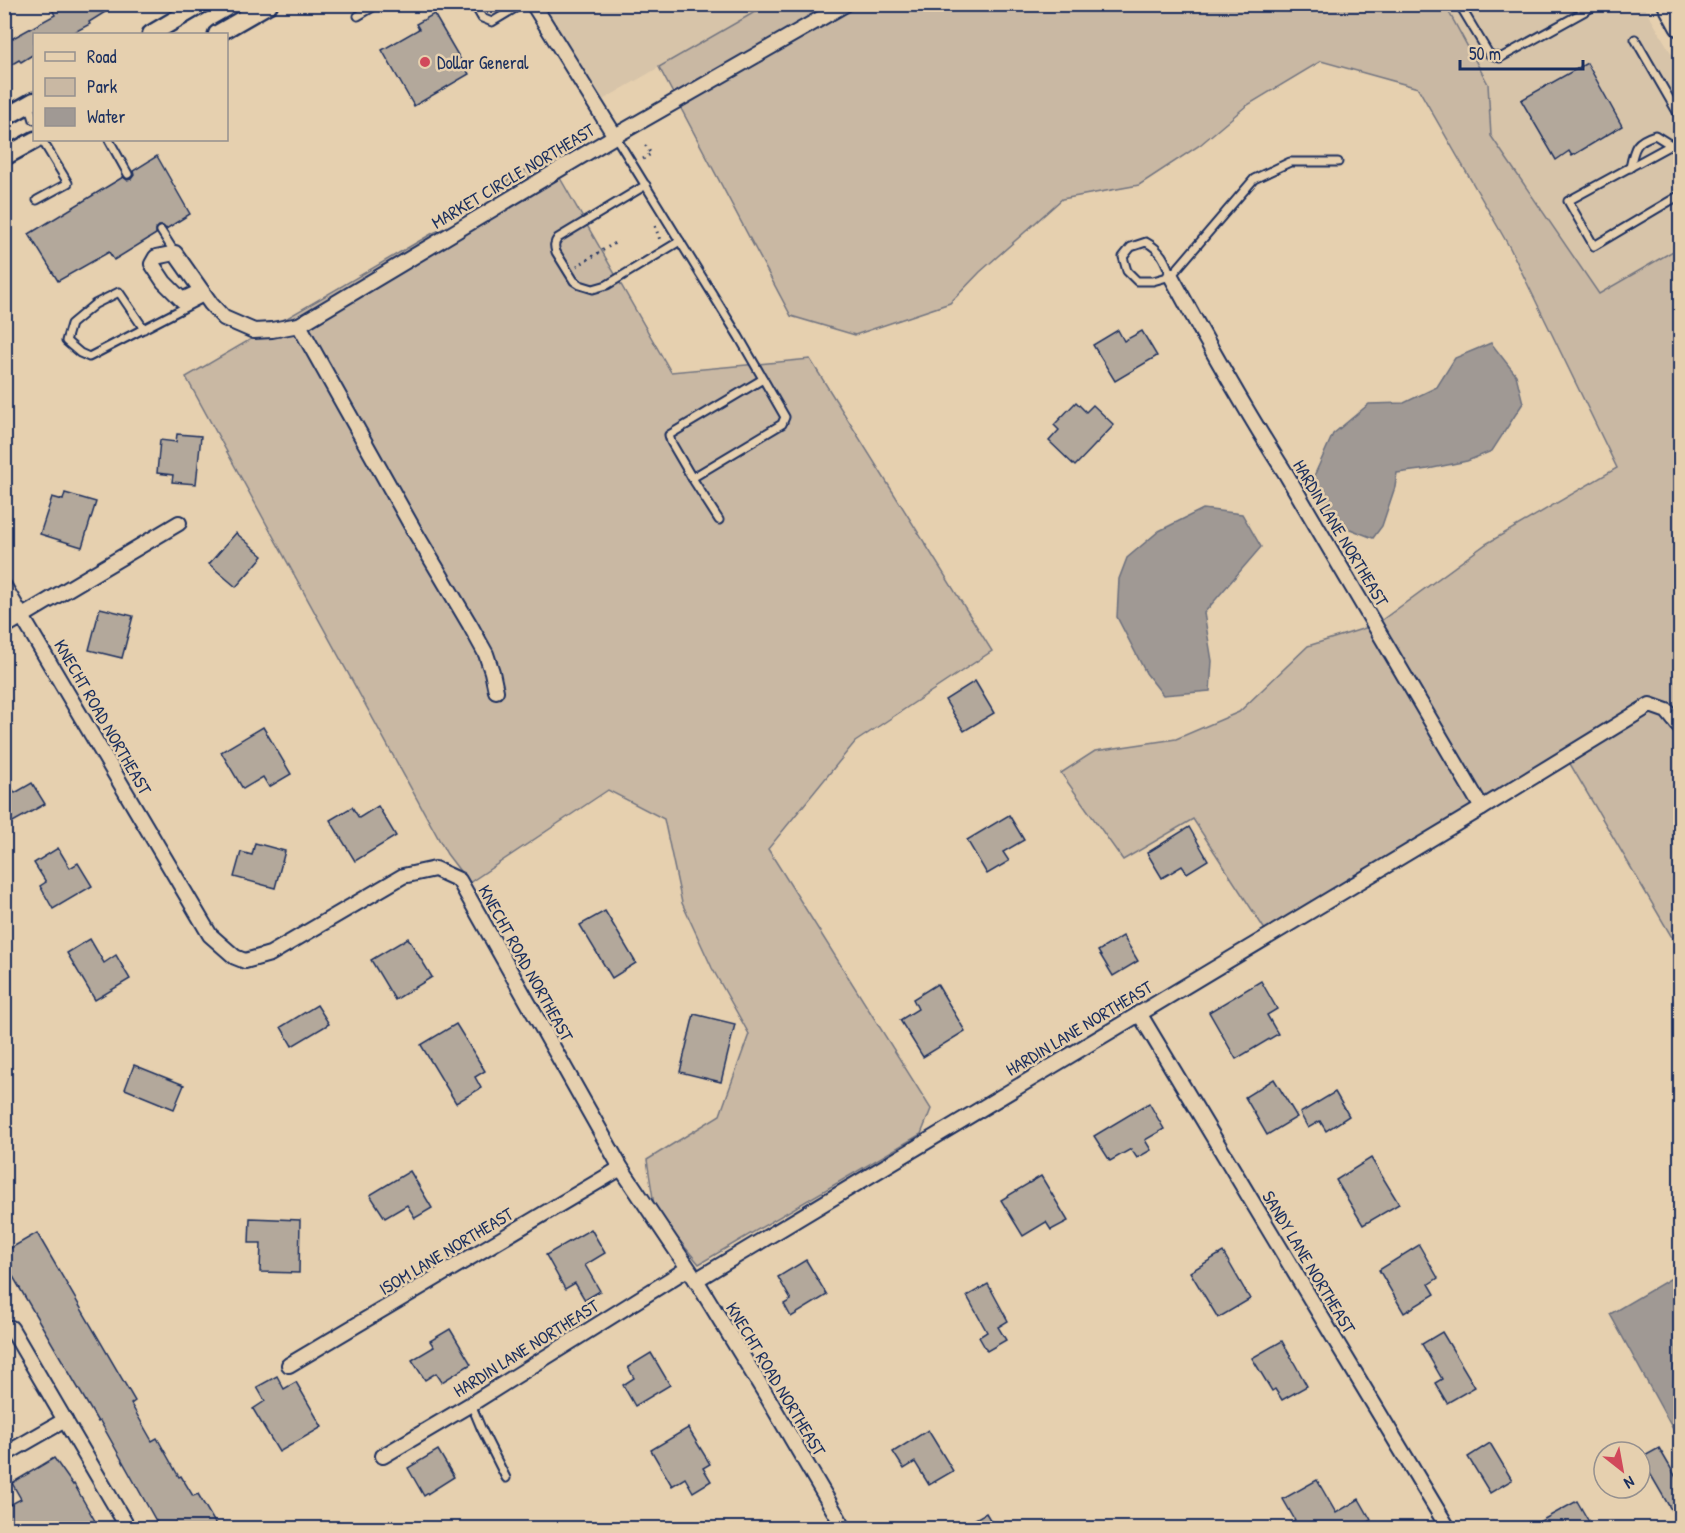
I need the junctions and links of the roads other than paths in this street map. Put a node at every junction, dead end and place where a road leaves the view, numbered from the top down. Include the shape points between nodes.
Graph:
1 (202, 4) edge
2 (269, 4) edge
3 (378, 4) edge
4 (474, 4) edge
5 (522, 4) edge
6 (532, 4) edge
7 (846, 4) edge
8 (1459, 4) edge
9 (1598, 4) edge
10 (1668, 4) edge
11 (357, 16) dead end
12 (1680, 26) edge
13 (153, 33) edge
14 (219, 33) edge
15 (1635, 39) dead end
16 (33, 108) edge
17 (1680, 117) edge
18 (4, 118) edge
19 (615, 136) junction
20 (1680, 140) edge
21 (33, 141) edge
22 (43, 141) edge
23 (110, 141) edge
24 (1671, 145) junction
25 (4, 157) edge
26 (1338, 162) dead end
27 (1630, 168) junction
28 (128, 174) dead end
29 (646, 185) junction
30 (1680, 195) edge
31 (37, 200) dead end
32 (162, 231) dead end
33 (680, 241) junction
34 (175, 253) junction
35 (1171, 276) junction
36 (203, 294) junction
37 (299, 325) junction
38 (144, 329) junction
39 (763, 379) junction
40 (692, 478) junction
41 (719, 520) dead end
42 (179, 523) dead end
43 (4, 586) edge
44 (23, 616) junction
45 (4, 627) edge
46 (496, 690) dead end
47 (1680, 727) edge
48 (1482, 808) junction
49 (1139, 1013) junction
50 (621, 1168) junction
51 (692, 1275) junction
52 (8, 1330) edge
53 (289, 1365) dead end
54 (471, 1404) junction
55 (65, 1420) junction
56 (4, 1455) edge
57 (383, 1456) dead end
58 (506, 1478) dead end
59 (128, 1528) edge
60 (844, 1528) edge
61 (1448, 1528) edge

1 - 13 street
2 - 14 street
3 - 11 lane
4 - 5 lane via 482,18 492,22
6 - 19 street
7 - 19 street, MARKET CIRCLE NORTHEAST
8 - 9 lane via 1489,54 1500,58
10 - 12 main road
15 - 17 lane
16 - 18 street
19 - 29 lane
19 - 37 street, MARKET CIRCLE NORTHEAST
20 - 24 lane
21 - 25 street
22 - 31 lane via 68,183
23 - 28 lane
24 - 27 lane
24 - 27 lane via 1655,135 1646,137 1638,143
26 - 35 lane via 1290,162 1254,179
27 - 30 lane via 1568,201 1594,246
29 - 33 lane
29 - 33 lane via 558,238 556,252 574,281 599,288
32 - 34 lane
33 - 39 lane
34 - 36 street, MARKET CIRCLE NORTHEAST
34 - 36 street via 156,257 152,264 182,300
35 - 35 lane via 1153,282 1137,281 1127,270 1123,257 1131,247 1146,242 1157,248
35 - 48 street, HARDIN LANE NORTHEAST via 1221,369
36 - 37 street, MARKET CIRCLE NORTHEAST via 224,318 254,331
36 - 38 lane
37 - 46 street via 486,654
38 - 38 lane via 89,357 66,341 71,324 95,304 119,292
39 - 40 lane via 785,417 782,424
39 - 40 lane via 669,435
40 - 41 lane
42 - 44 street
43 - 44 street, KNECHT ROAD NORTHEAST
44 - 45 street
44 - 50 street, KNECHT ROAD NORTHEAST via 210,935 245,961 270,954 403,876 435,869 459,880
47 - 48 street, HARDIN LANE NORTHEAST via 1667,711 1650,705
48 - 49 street, HARDIN LANE NORTHEAST
49 - 51 street, HARDIN LANE NORTHEAST
49 - 61 street, SANDY LANE NORTHEAST
50 - 51 street, KNECHT ROAD NORTHEAST
50 - 53 street, ISOM LANE NORTHEAST
51 - 54 street, HARDIN LANE NORTHEAST
51 - 60 street, KNECHT ROAD NORTHEAST
52 - 55 street
54 - 57 street, HARDIN LANE NORTHEAST
54 - 58 lane
55 - 56 street
55 - 59 street

